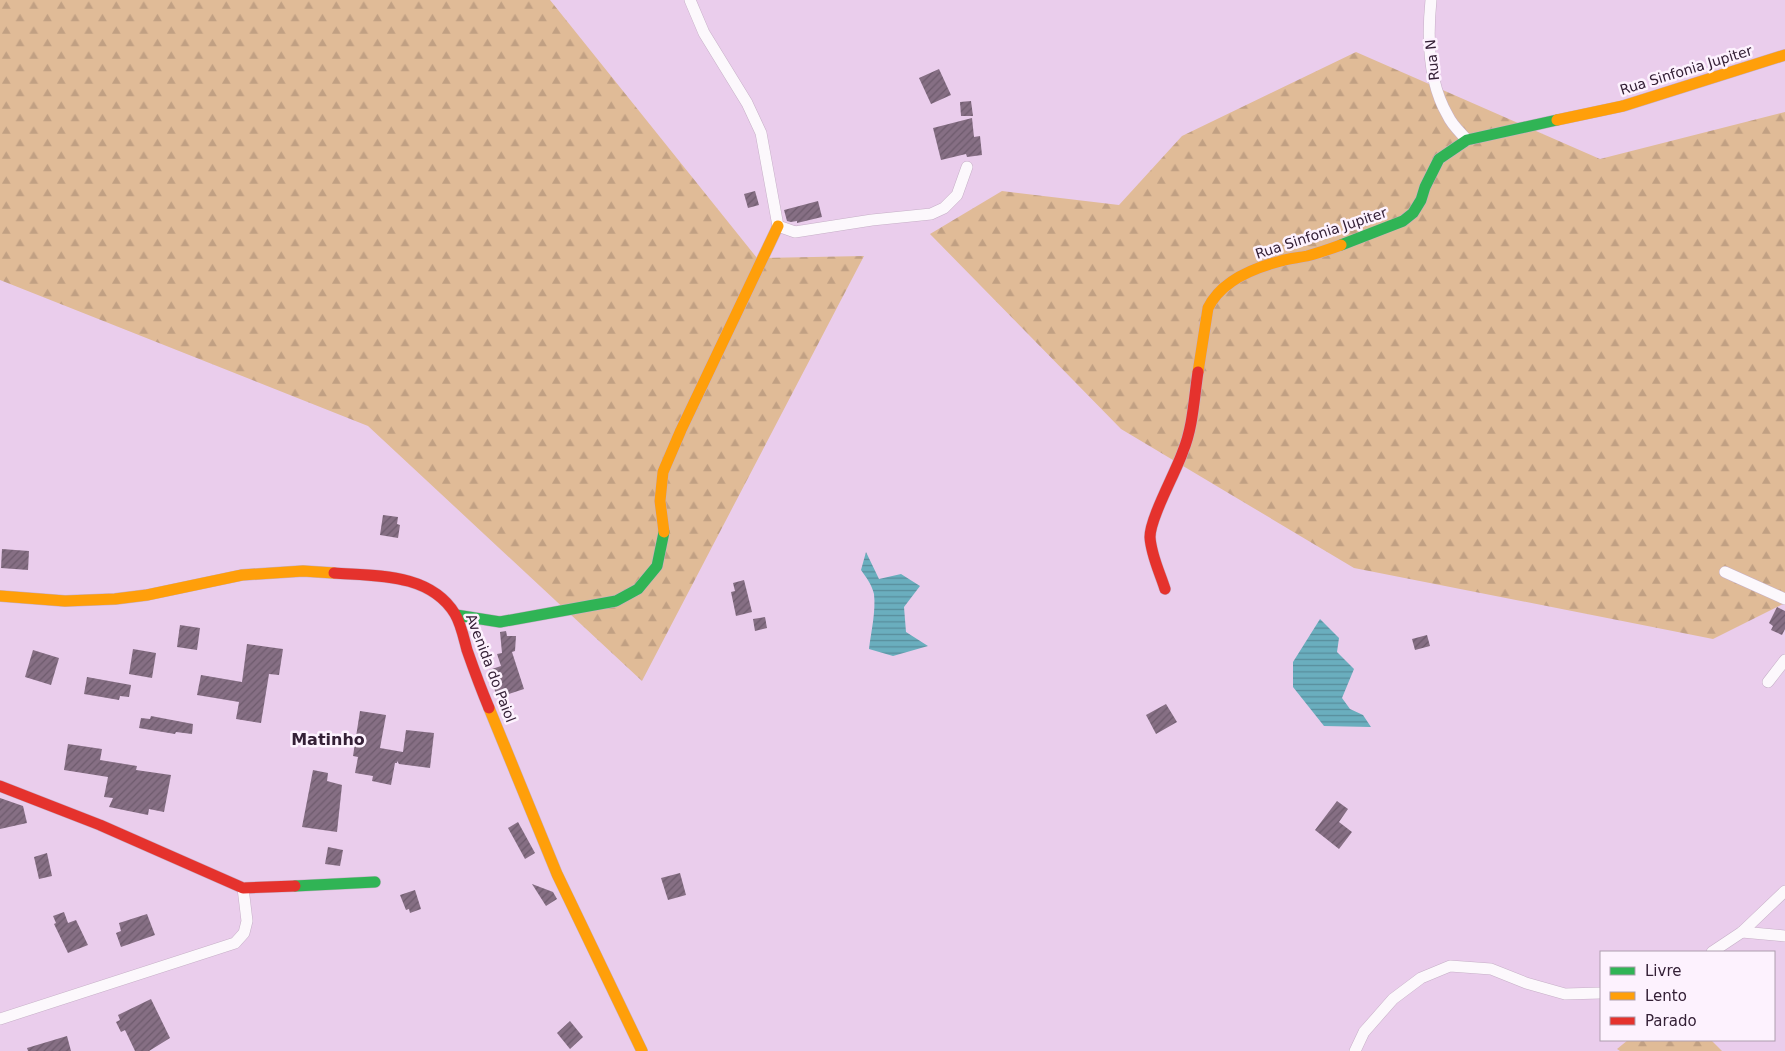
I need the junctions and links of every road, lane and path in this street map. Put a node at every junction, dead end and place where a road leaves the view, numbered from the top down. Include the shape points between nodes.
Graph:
1 (690, 0) edge
2 (1431, 0) edge
3 (1785, 55) edge
4 (1467, 140) junction
5 (967, 167) dead end
6 (778, 226) junction
7 (1725, 572) dead end
8 (1164, 589) dead end
9 (0, 596) edge
10 (1785, 599) edge
11 (456, 615) junction
12 (1785, 660) edge
13 (1768, 682) dead end
14 (0, 786) edge
15 (375, 882) dead end
16 (243, 888) junction
17 (1785, 891) edge
18 (1742, 932) junction
19 (1785, 936) edge
20 (1714, 951) edge
21 (1600, 993) edge
22 (0, 1019) edge
23 (642, 1051) edge
24 (1355, 1051) edge

1 - 6 street via 704,33 747,103 761,133
2 - 4 street, Rua N via 1429,17 1436,93 1448,118
3 - 4 street, Rua Sinfonia Jupiter via 1623,106
4 - 8 street, Rua Sinfonia Jupiter via 1439,159 1421,200 1403,221 1312,254 1279,261 1220,289 1210,299 1184,450 1150,536
5 - 6 street via 956,195 944,208 931,214 795,232
6 - 11 street via 663,472 660,501 664,535 657,566 638,588 616,601 500,622
7 - 10 street
9 - 11 street, Avenida do Paiol via 65,601 115,599 242,575 302,571 396,577 420,585 444,600
11 - 23 street, Avenida do Paiol via 475,674 557,874
12 - 13 street
14 - 16 street via 100,825
15 - 16 street
16 - 22 street via 247,921 244,933 235,943
17 - 18 street
18 - 19 street
18 - 20 street
21 - 24 street via 1565,994 1491,969 1450,966 1420,978 1393,999 1364,1032

